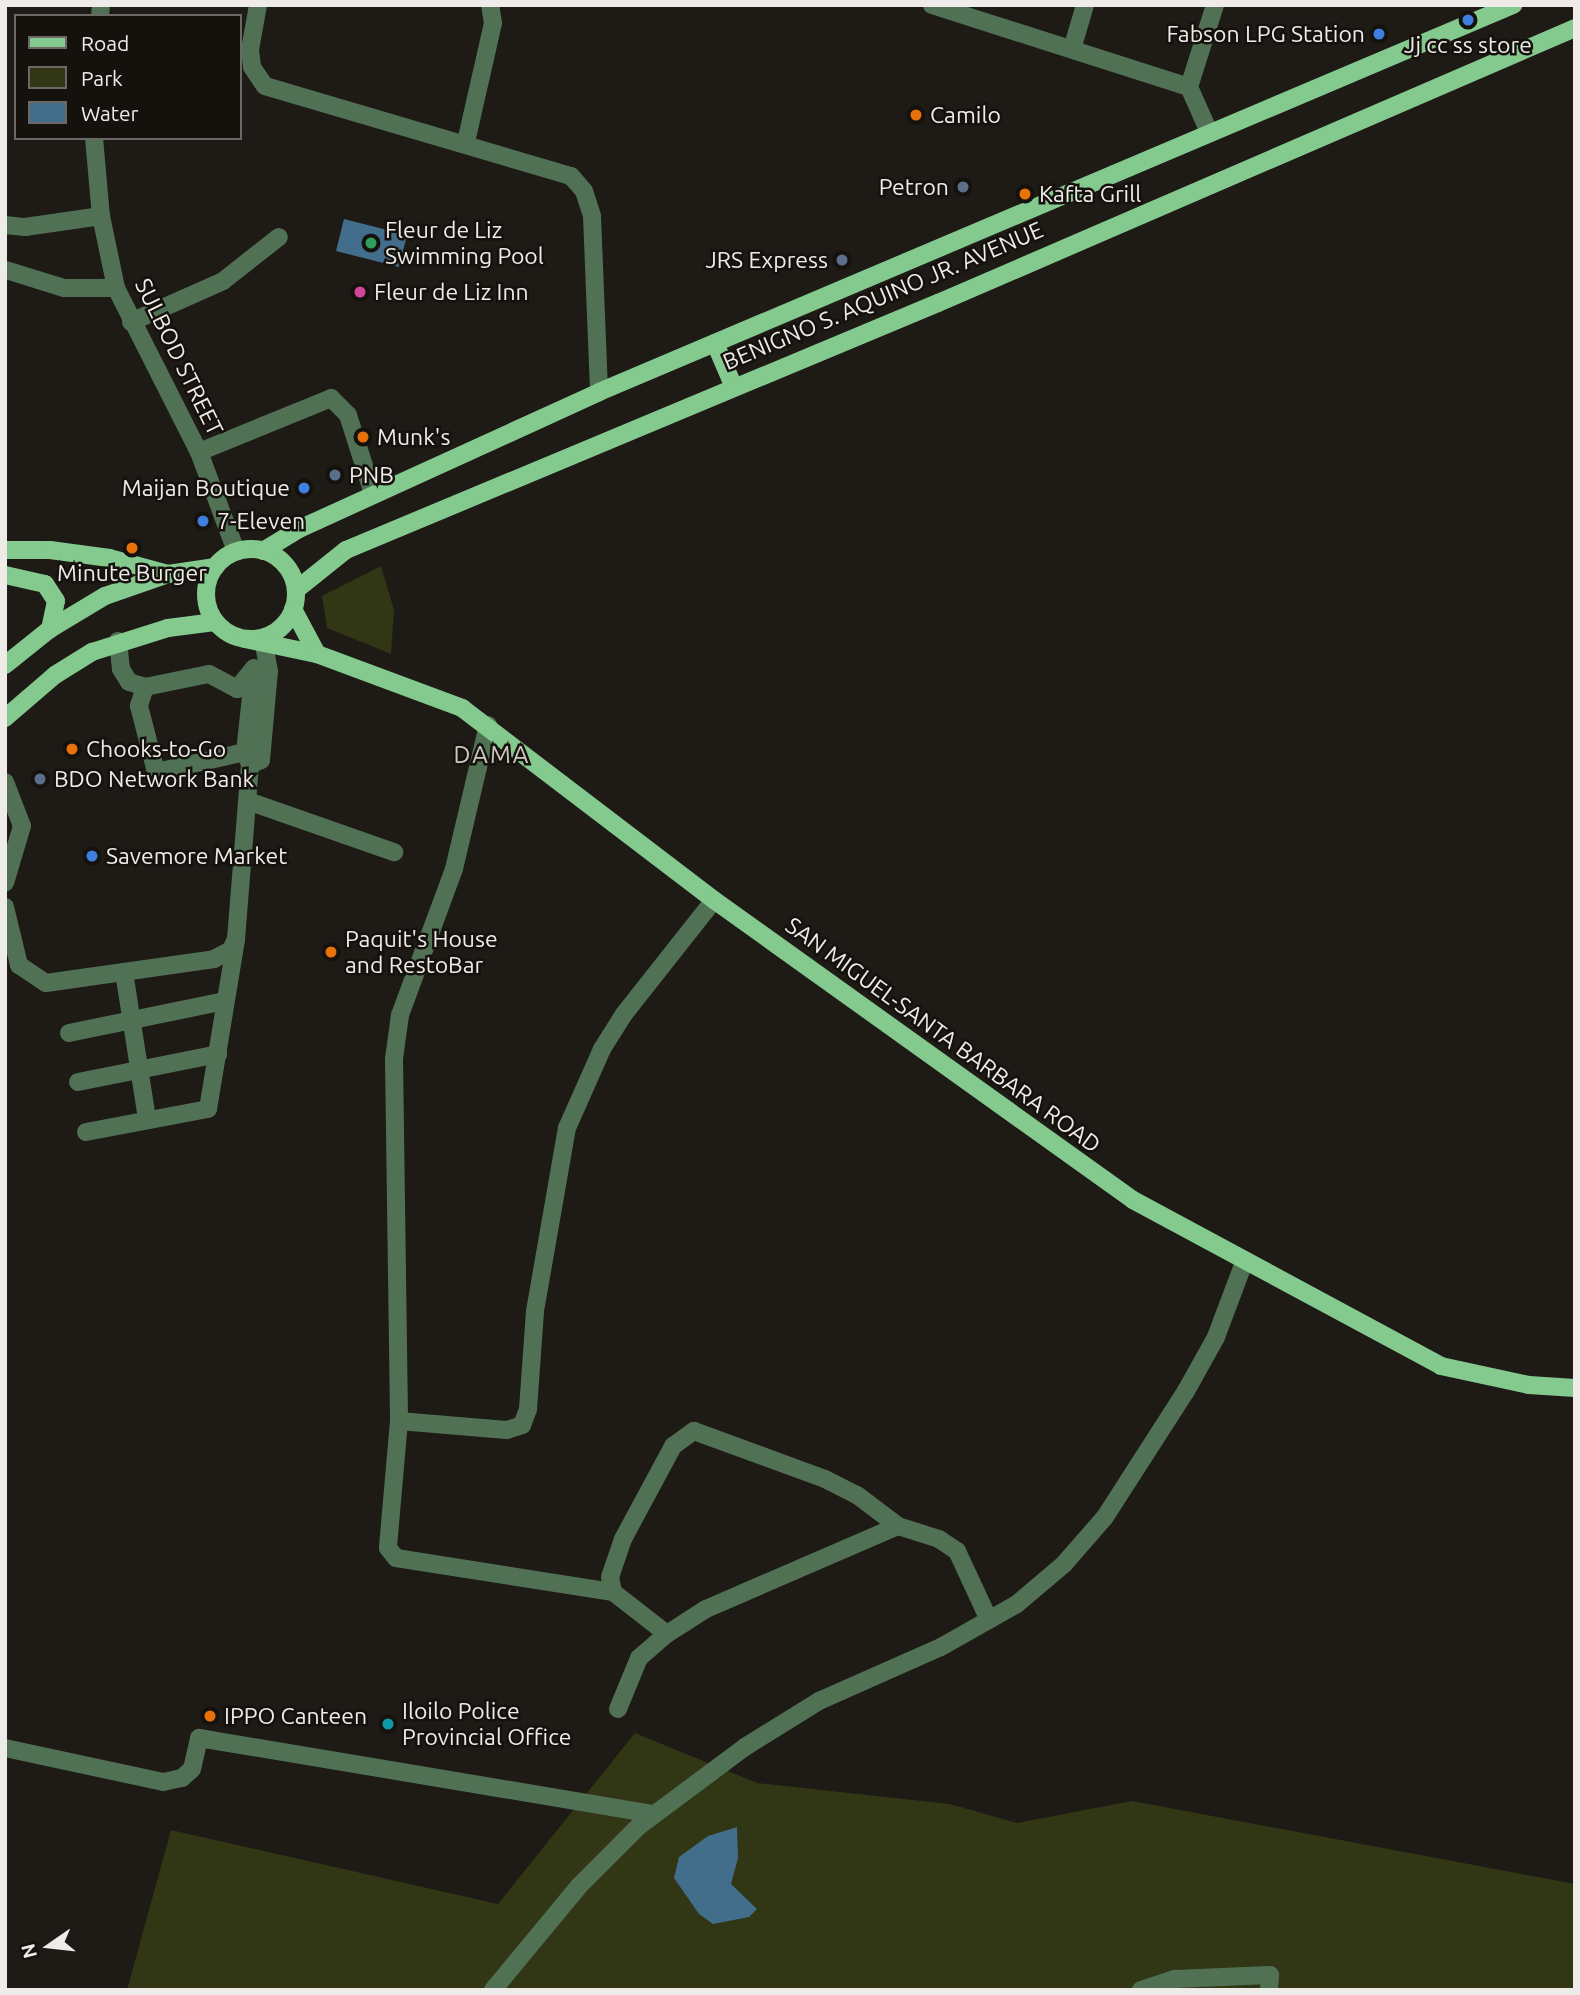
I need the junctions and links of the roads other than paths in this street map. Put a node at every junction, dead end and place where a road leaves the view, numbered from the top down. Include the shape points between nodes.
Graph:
1 (258, 5) edge
2 (490, 5) edge
3 (1085, 5) edge
4 (1216, 5) edge
5 (1513, 5) edge
6 (943, 7) edge
7 (1575, 28) edge
8 (1072, 49) junction
9 (1189, 87) junction
10 (1209, 132) junction
11 (94, 140) edge
12 (466, 142) junction
13 (101, 216) junction
14 (5, 225) edge
15 (279, 237) dead end
16 (6, 270) edge
17 (116, 288) junction
18 (131, 322) junction
19 (715, 342) junction
20 (733, 385) junction
21 (599, 392) junction
22 (199, 452) junction
23 (373, 494) junction
24 (5, 550) edge
25 (236, 551) junction
26 (263, 551) junction
27 (215, 567) junction
28 (169, 574) junction
29 (5, 575) edge
30 (296, 590) junction
31 (293, 609) junction
32 (215, 622) junction
33 (50, 629) junction
34 (245, 639) junction
35 (118, 640) junction
36 (264, 646) junction
37 (317, 654) junction
38 (5, 665) edge
39 (254, 668) junction
40 (145, 687) junction
41 (5, 719) edge
42 (488, 725) junction
43 (248, 759) junction
44 (5, 782) edge
45 (248, 801) junction
46 (394, 852) dead end
47 (5, 883) edge
48 (714, 900) junction
49 (5, 907) edge
50 (236, 939) junction
51 (124, 972) junction
52 (225, 1001) junction
53 (132, 1020) junction
54 (69, 1033) dead end
55 (218, 1054) junction
56 (139, 1070) junction
57 (78, 1082) dead end
58 (148, 1119) junction
59 (86, 1132) dead end
60 (1245, 1260) junction
61 (1575, 1388) edge
62 (399, 1421) junction
63 (898, 1526) junction
64 (613, 1592) junction
65 (989, 1620) junction
66 (667, 1634) junction
67 (618, 1709) dead end
68 (5, 1748) edge
69 (654, 1814) junction
70 (493, 1990) edge
71 (1141, 1990) edge
72 (1269, 1990) edge

1 - 12 street via 250,50 252,67 265,86
2 - 12 street via 493,23
3 - 8 street
4 - 9 street
5 - 10 main road, BENIGNO S. AQUINO JR. AVENUE
6 - 8 street
7 - 20 main road, BENIGNO S. AQUINO JR. AVENUE via 938,303
8 - 9 street
9 - 10 street
10 - 19 main road, BENIGNO S. AQUINO JR. AVENUE
11 - 13 street, SULBOD STREET
12 - 21 street via 571,176 584,191 592,216
13 - 14 street via 25,228
13 - 17 street, SULBOD STREET
15 - 18 street via 223,281
16 - 17 street via 64,288
17 - 18 street, SULBOD STREET
18 - 22 street, SULBOD STREET
19 - 20 main road
19 - 21 main road, BENIGNO S. AQUINO JR. AVENUE
20 - 30 main road, BENIGNO S. AQUINO JR. AVENUE via 346,550
21 - 23 main road, BENIGNO S. AQUINO JR. AVENUE
22 - 23 street via 331,398 348,415
22 - 25 street, SULBOD STREET
23 - 26 main road, BENIGNO S. AQUINO JR. AVENUE
24 - 28 main road via 109,558
25 - 26 main road
25 - 27 main road
26 - 30 main road via 285,566
27 - 28 main road
27 - 32 main road via 206,594
28 - 33 main road via 105,596
29 - 33 main road via 45,584 56,601
30 - 31 main road
31 - 34 main road via 274,633
31 - 37 main road
32 - 34 main road
32 - 35 main road
33 - 38 main road
34 - 36 main road, SAN MIGUEL-SANTA BARBARA ROAD
35 - 40 street via 121,669 129,682
35 - 41 main road via 72,663
36 - 37 main road, SAN MIGUEL-SANTA BARBARA ROAD
36 - 39 street
36 - 43 street via 269,671 261,760
37 - 42 main road, SAN MIGUEL-SANTA BARBARA ROAD via 462,708
39 - 40 street via 237,689 209,674
39 - 43 street
40 - 43 street via 139,706 155,768 161,771
42 - 48 main road, SAN MIGUEL-SANTA BARBARA ROAD
42 - 62 street via 454,869 400,1015 394,1059
43 - 45 street
44 - 47 street via 22,826
45 - 46 street
45 - 50 street
48 - 60 main road, SAN MIGUEL-SANTA BARBARA ROAD via 1132,1200
48 - 62 street via 624,1014 602,1049 567,1128 535,1311 528,1409 522,1425 507,1430
49 - 51 street via 19,965 32,978 46,983
50 - 51 street via 231,950 214,959
50 - 52 street
51 - 53 street
52 - 53 street
52 - 55 street
53 - 54 street
53 - 56 street
55 - 56 street
55 - 58 street via 208,1109
56 - 57 street
56 - 58 street
58 - 59 street
60 - 61 main road, SAN MIGUEL-SANTA BARBARA ROAD via 1441,1366 1529,1385
60 - 65 street via 1216,1337 1105,1517 1064,1564 1017,1604
62 - 64 street via 387,1540 396,1558
63 - 64 street via 857,1495 825,1479 694,1431 673,1446 623,1539 610,1577
63 - 65 street via 957,1550
63 - 66 street via 706,1609
64 - 66 street
65 - 69 street via 942,1647 820,1701 744,1747
66 - 67 street via 639,1658
68 - 69 street via 163,1782 182,1778 192,1769 199,1738
69 - 70 street via 579,1886
71 - 72 street via 1175,1979 1270,1975

